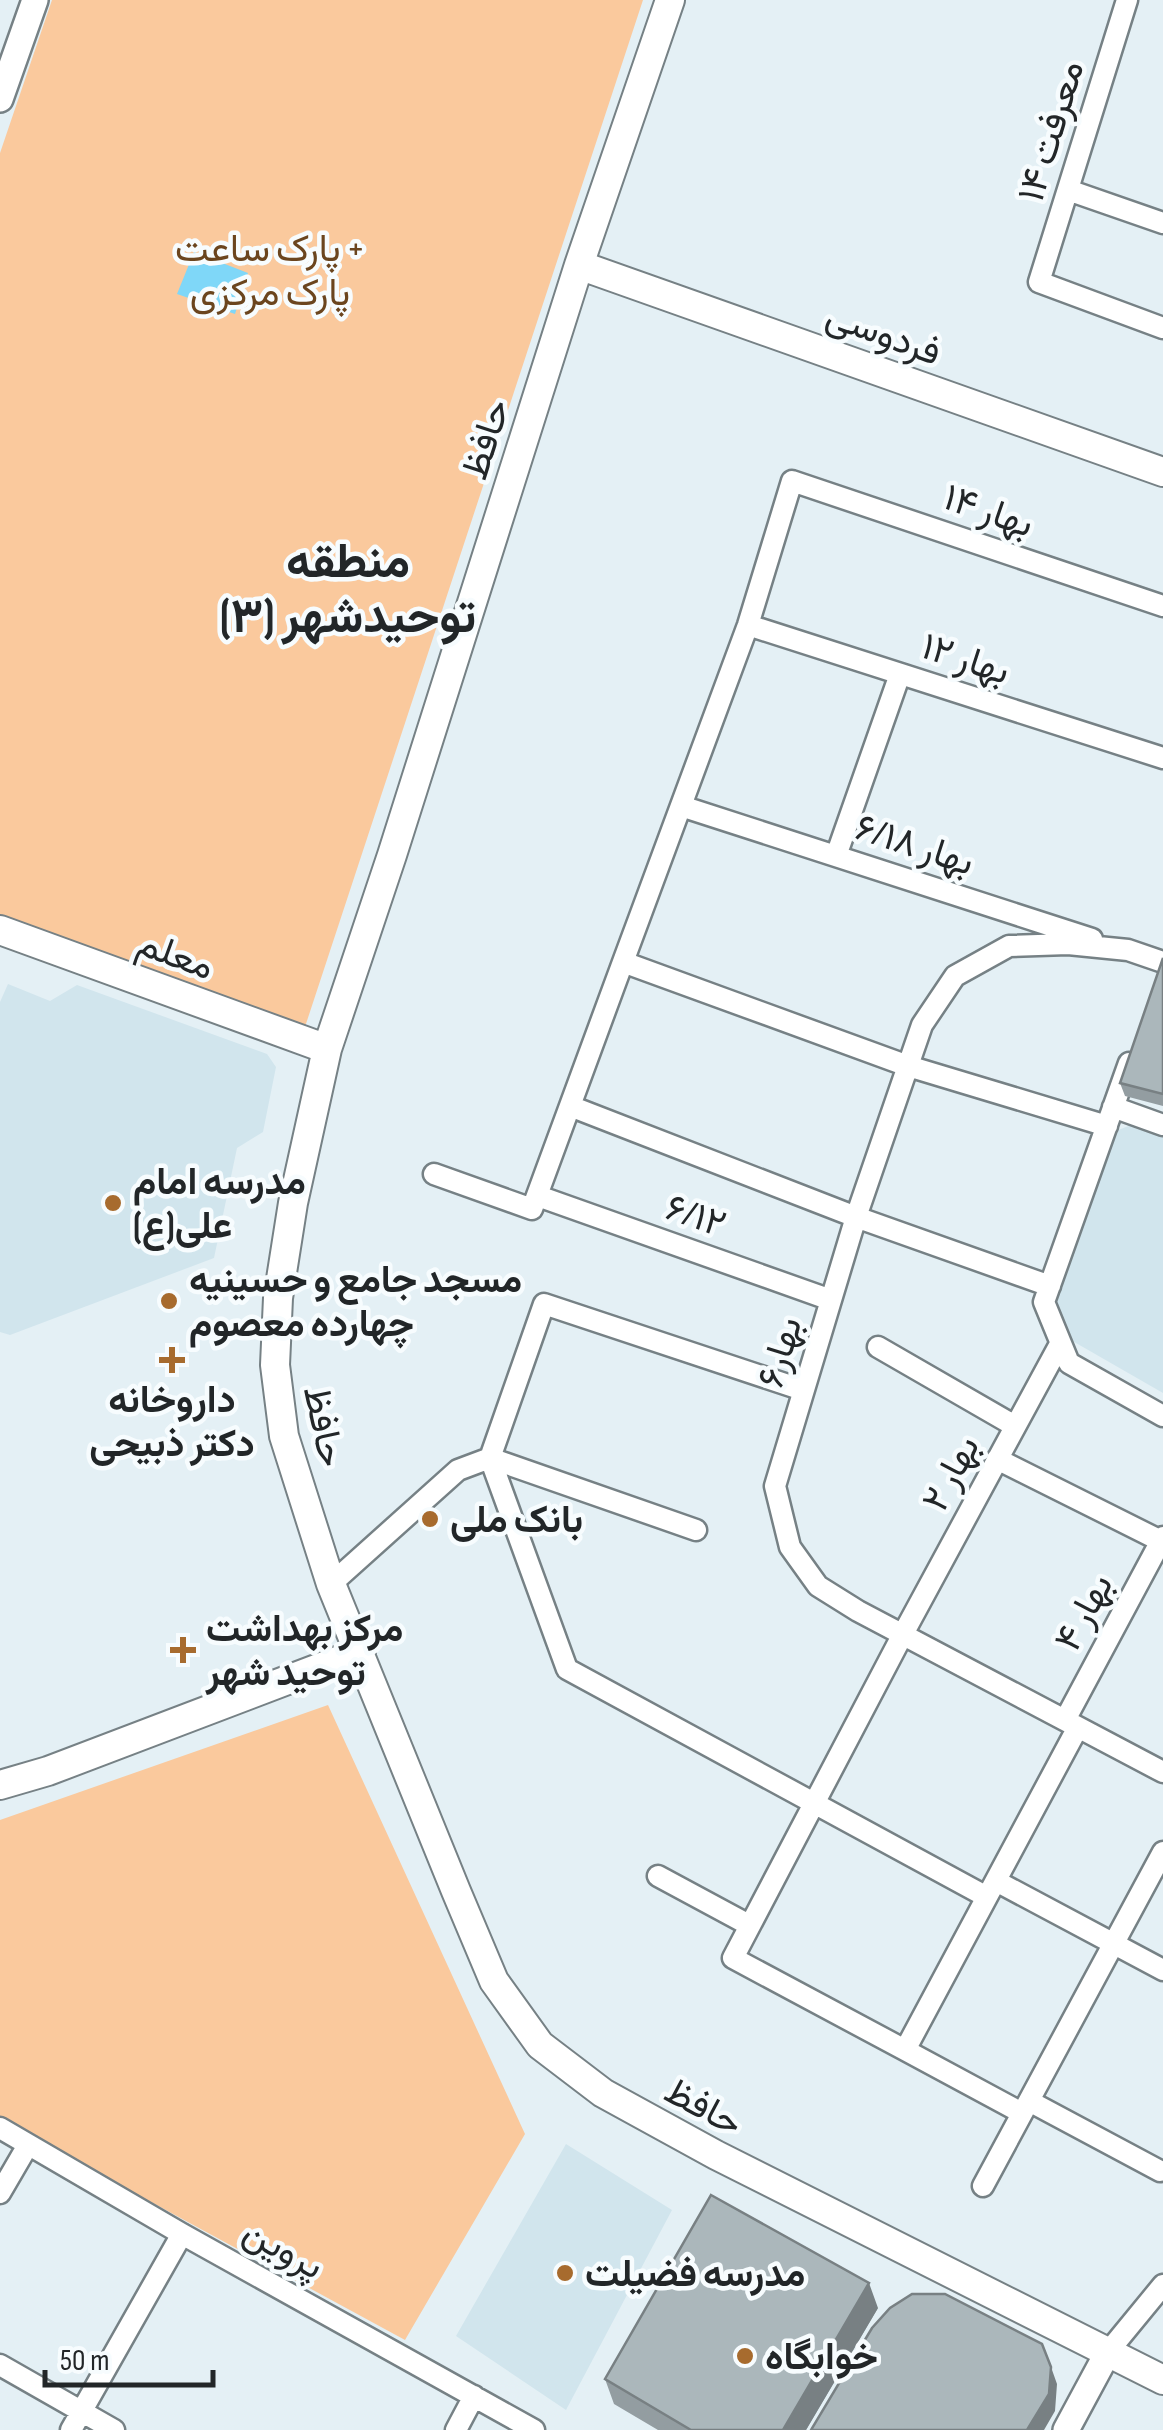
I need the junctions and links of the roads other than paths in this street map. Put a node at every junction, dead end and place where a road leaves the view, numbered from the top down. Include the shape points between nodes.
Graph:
1 (35, 0) edge
2 (670, 0) edge
3 (1127, 0) edge
4 (0, 99) edge
5 (1068, 190) junction
6 (1163, 223) edge
7 (579, 265) junction
8 (1163, 328) edge
9 (1163, 472) edge
10 (1163, 606) edge
11 (748, 625) junction
12 (900, 674) junction
13 (1163, 758) edge
14 (681, 806) junction
15 (836, 856) junction
16 (0, 930) edge
17 (1128, 950) junction
18 (623, 962) junction
19 (1161, 971) edge
20 (1138, 1037) edge
21 (327, 1049) junction
22 (908, 1066) junction
23 (570, 1106) junction
24 (1110, 1117) junction
25 (1163, 1125) edge
26 (434, 1174) dead end
27 (538, 1196) junction
28 (856, 1217) junction
29 (1050, 1286) junction
30 (831, 1300) junction
31 (1060, 1344) junction
32 (878, 1347) dead end
33 (804, 1390) junction
34 (1163, 1416) edge
35 (1015, 1426) junction
36 (490, 1458) junction
37 (997, 1460) junction
38 (696, 1530) dead end
39 (1162, 1540) edge
40 (332, 1584) junction
41 (903, 1634) junction
42 (361, 1652) junction
43 (1072, 1724) junction
44 (1163, 1772) edge
45 (0, 1784) edge
46 (814, 1804) junction
47 (1163, 1852) edge
48 (658, 1876) dead end
49 (991, 1889) junction
50 (749, 1926) junction
51 (1114, 1944) junction
52 (1163, 1970) edge
53 (905, 2050) junction
54 (1026, 2107) junction
55 (0, 2128) edge
56 (28, 2145) junction
57 (1160, 2171) dead end
58 (984, 2186) dead end
59 (0, 2193) edge
60 (182, 2234) junction
61 (1163, 2285) edge
62 (1108, 2352) junction
63 (0, 2365) edge
64 (1163, 2380) edge
65 (474, 2396) junction
66 (76, 2421) edge
67 (114, 2430) edge
68 (456, 2430) edge
69 (534, 2430) edge
70 (1066, 2430) edge

1 - 4 street
2 - 7 main road, حافظ
3 - 5 street, معرفت ۱۴
5 - 6 street
5 - 8 street, معرفت ۱۴ via 1038,282
7 - 9 main road, فردوسی
7 - 21 main road, حافظ
10 - 11 street, بهار ۱۴ via 792,481
11 - 12 street, بهار ۱۲
11 - 14 street
12 - 13 street, بهار ۱۲
12 - 15 street
14 - 15 street, بهار ۶/۱۸
14 - 18 street
15 - 17 street, بهار ۶/۱۸
16 - 21 main road, معلم
17 - 19 street, بهار۶
17 - 22 street, بهار۶ via 1009,946 956,976 922,1025
18 - 22 street
18 - 23 street
20 - 24 street
21 - 40 main road, حافظ via 293,1202 275,1365 284,1436
22 - 24 street
22 - 28 street, بهار۶
23 - 27 street
23 - 28 street
24 - 25 street
24 - 29 street
26 - 27 street via 532,1209
27 - 30 street, ۶/۱۲
28 - 29 street
28 - 30 street, بهار۶
29 - 31 street via 1044,1302
30 - 33 street, بهار۶
31 - 34 street via 1069,1363
31 - 35 street, بهار ۲
32 - 35 street
33 - 36 street via 544,1304
33 - 41 street, بهار۶ via 775,1486 790,1548 818,1586
35 - 37 street, بهار ۲
36 - 38 street
36 - 40 street via 458,1470
36 - 46 street via 568,1669
37 - 39 street
37 - 41 street, بهار ۲
39 - 43 street, بهار ۴
40 - 42 main road, حافظ
41 - 43 street, بهار۶
41 - 46 street, بهار ۲
42 - 45 main road
42 - 62 main road, حافظ via 494,1981 540,2045 602,2093 700,2146
43 - 44 street, بهار۶
43 - 49 street, بهار ۴
46 - 49 street
46 - 50 street, بهار ۲
47 - 51 street
48 - 50 street
49 - 51 street
49 - 53 street, بهار ۴
50 - 53 street via 732,1958
51 - 52 street
51 - 54 street
53 - 54 street
54 - 57 street
54 - 58 street
55 - 56 street, پروین
56 - 59 street
56 - 60 street, پروین
60 - 65 street, پروین
60 - 66 street
61 - 62 street
62 - 64 main road, حافظ
62 - 70 street
63 - 66 street
65 - 68 street
65 - 69 street, پروین
66 - 67 street

